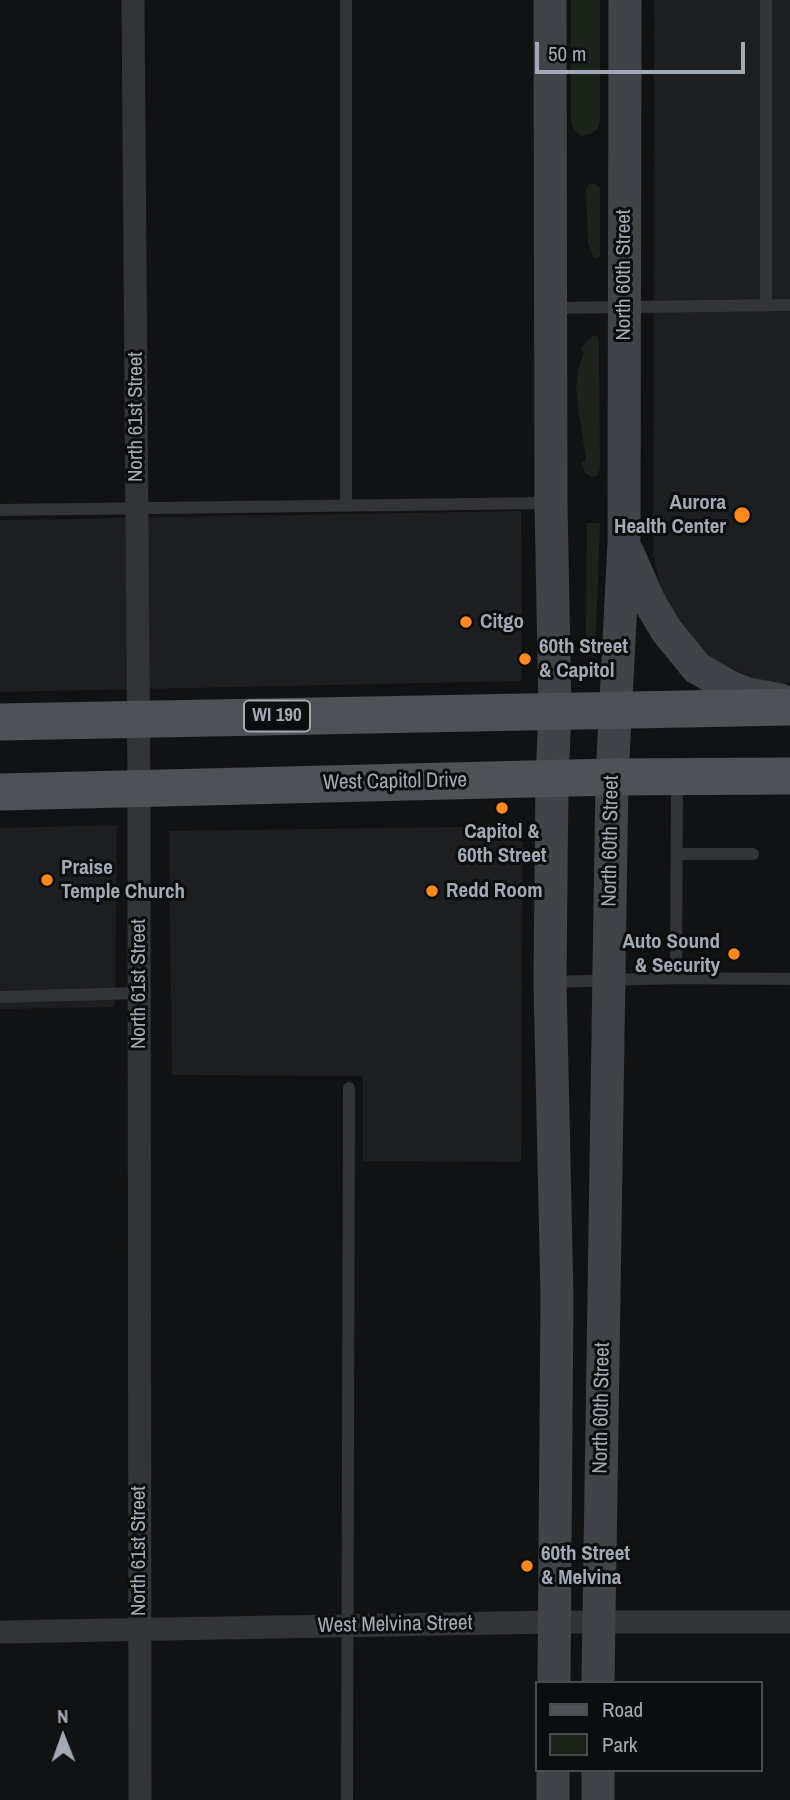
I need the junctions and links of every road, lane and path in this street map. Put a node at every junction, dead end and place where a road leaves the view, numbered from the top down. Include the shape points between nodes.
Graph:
1 (133, 0) edge
2 (346, 0) edge
3 (550, 0) edge
4 (625, 0) edge
5 (766, 0) edge
6 (790, 305) edge
7 (766, 306) junction
8 (624, 307) junction
9 (551, 308) junction
10 (551, 503) junction
11 (346, 506) junction
12 (137, 508) junction
13 (0, 510) edge
14 (624, 543) junction
15 (790, 701) edge
16 (790, 708) edge
17 (616, 710) junction
18 (555, 711) junction
19 (138, 720) junction
20 (0, 722) edge
21 (790, 776) edge
22 (612, 777) junction
23 (677, 777) junction
24 (552, 779) junction
25 (139, 789) junction
26 (0, 792) edge
27 (677, 854) junction
28 (753, 854) dead end
29 (676, 978) junction
30 (790, 979) edge
31 (609, 981) junction
32 (551, 982) junction
33 (139, 993) junction
34 (0, 997) edge
35 (349, 1088) dead end
36 (554, 1622) junction
37 (790, 1622) edge
38 (598, 1623) junction
39 (347, 1626) junction
40 (139, 1629) junction
41 (0, 1632) edge
42 (554, 1681) edge
43 (598, 1681) edge
44 (553, 1772) edge
45 (598, 1772) edge
46 (140, 1800) edge
47 (347, 1800) edge
48 (553, 1800) edge
49 (598, 1800) edge

1 - 12 street, North 61st Street
2 - 11 lane
3 - 9 main road
4 - 8 main road, North 60th Street
5 - 7 lane
6 - 7 lane
7 - 8 lane
8 - 9 lane
8 - 14 main road, North 60th Street
9 - 10 main road
10 - 11 lane
10 - 18 main road
11 - 12 lane
12 - 13 lane
12 - 19 street, North 61st Street
14 - 15 main road via 649,601 697,668 748,694
14 - 17 main road, North 60th Street
16 - 17 main road, WI 190
17 - 18 main road, WI 190
17 - 22 main road, North 60th Street
18 - 19 main road, WI 190
18 - 24 main road
19 - 20 main road, WI 190
19 - 25 street, North 61st Street
21 - 23 main road, West Capitol Drive
22 - 23 main road, West Capitol Drive
22 - 24 main road, West Capitol Drive
22 - 31 main road, North 60th Street
23 - 27 lane
24 - 25 main road, West Capitol Drive
24 - 32 main road
25 - 26 main road, West Capitol Drive
25 - 33 street, North 61st Street
27 - 28 lane
27 - 29 lane
29 - 30 lane
29 - 31 lane
31 - 32 lane
31 - 38 main road, North 60th Street
32 - 36 main road via 557,1296
33 - 34 lane
33 - 40 street, North 61st Street
35 - 39 lane
36 - 38 street, West Melvina Street
36 - 39 street, West Melvina Street
36 - 42 main road
37 - 38 street, West Melvina Street
38 - 43 main road, North 60th Street
39 - 40 street, West Melvina Street
39 - 47 lane
40 - 41 street, West Melvina Street
40 - 46 street, North 61st Street
44 - 48 main road
45 - 49 main road

